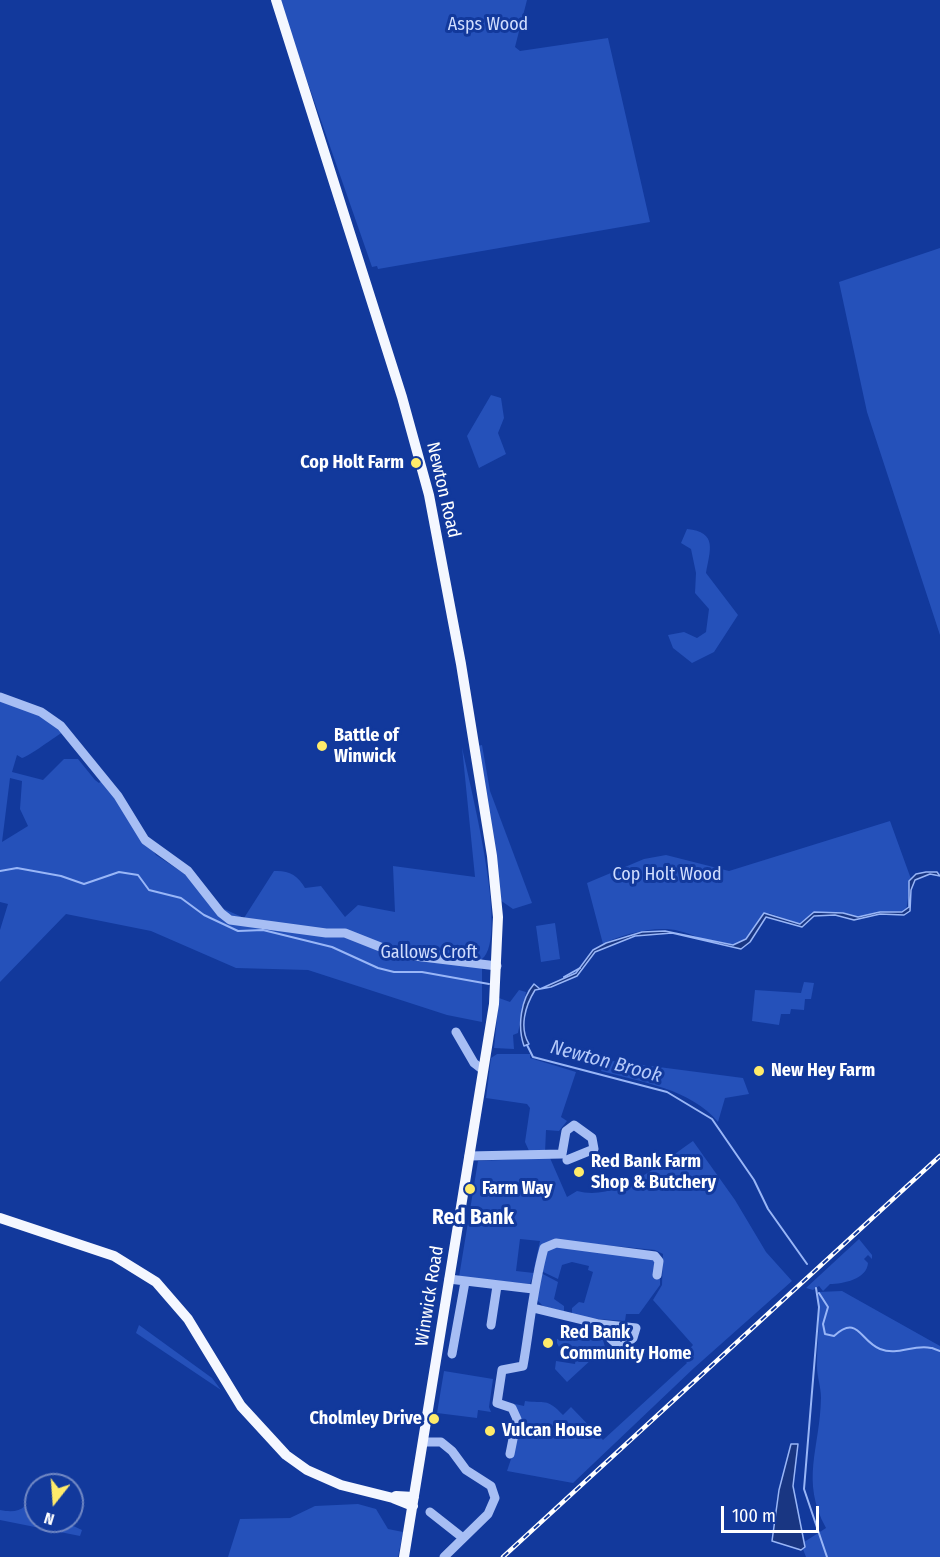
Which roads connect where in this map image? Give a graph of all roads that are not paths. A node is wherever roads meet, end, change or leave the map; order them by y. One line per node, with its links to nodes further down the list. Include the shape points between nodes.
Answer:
1 (276, 0): 3 (main road, Newton Road, via 399,387 429,495 492,856 498,917)
2 (0, 697): 3 (street, via 40,712 61,726 118,796 145,840 188,871 230,920 326,933 339,931 398,954)
3 (497, 966): 4 (main road, Newton Road)
4 (494, 1004): 6 (main road, Winwick Road)
5 (456, 1032): 6 (street, via 474,1063)
6 (483, 1070): 7 (main road, Winwick Road)
7 (469, 1156): 8 (street, via 562,1154 566,1131 574,1125 592,1138 594,1149); 11 (main road, Winwick Road)
8 (567, 1160)
9 (0, 1218): 23 (main road, via 114,1256 156,1282 188,1319 241,1406 286,1455 307,1470 341,1485)
10 (657, 1275): 14 (street, via 659,1261 655,1256 556,1243 544,1248)
11 (449, 1279): 12 (street); 19 (main road, Winwick Road)
12 (465, 1282): 13 (street); 18 (street)
13 (497, 1286): 14 (street); 17 (street)
14 (533, 1289): 15 (street)
15 (533, 1308): 16 (street); 20 (street, via 523,1366 502,1370 497,1403 512,1408 517,1419)
16 (599, 1324)
17 (491, 1325)
18 (452, 1354)
19 (423, 1442): 21 (street, via 441,1442 466,1470 491,1486); 23 (main road, Winwick Road)
20 (510, 1454)
21 (495, 1498): 22 (street); 25 (street, via 488,1514)
22 (507, 1499)
23 (413, 1502): 26 (main road, Winwick Road)
24 (430, 1512): 25 (street)
25 (463, 1538): 27 (street)
26 (404, 1557)
27 (444, 1557)

